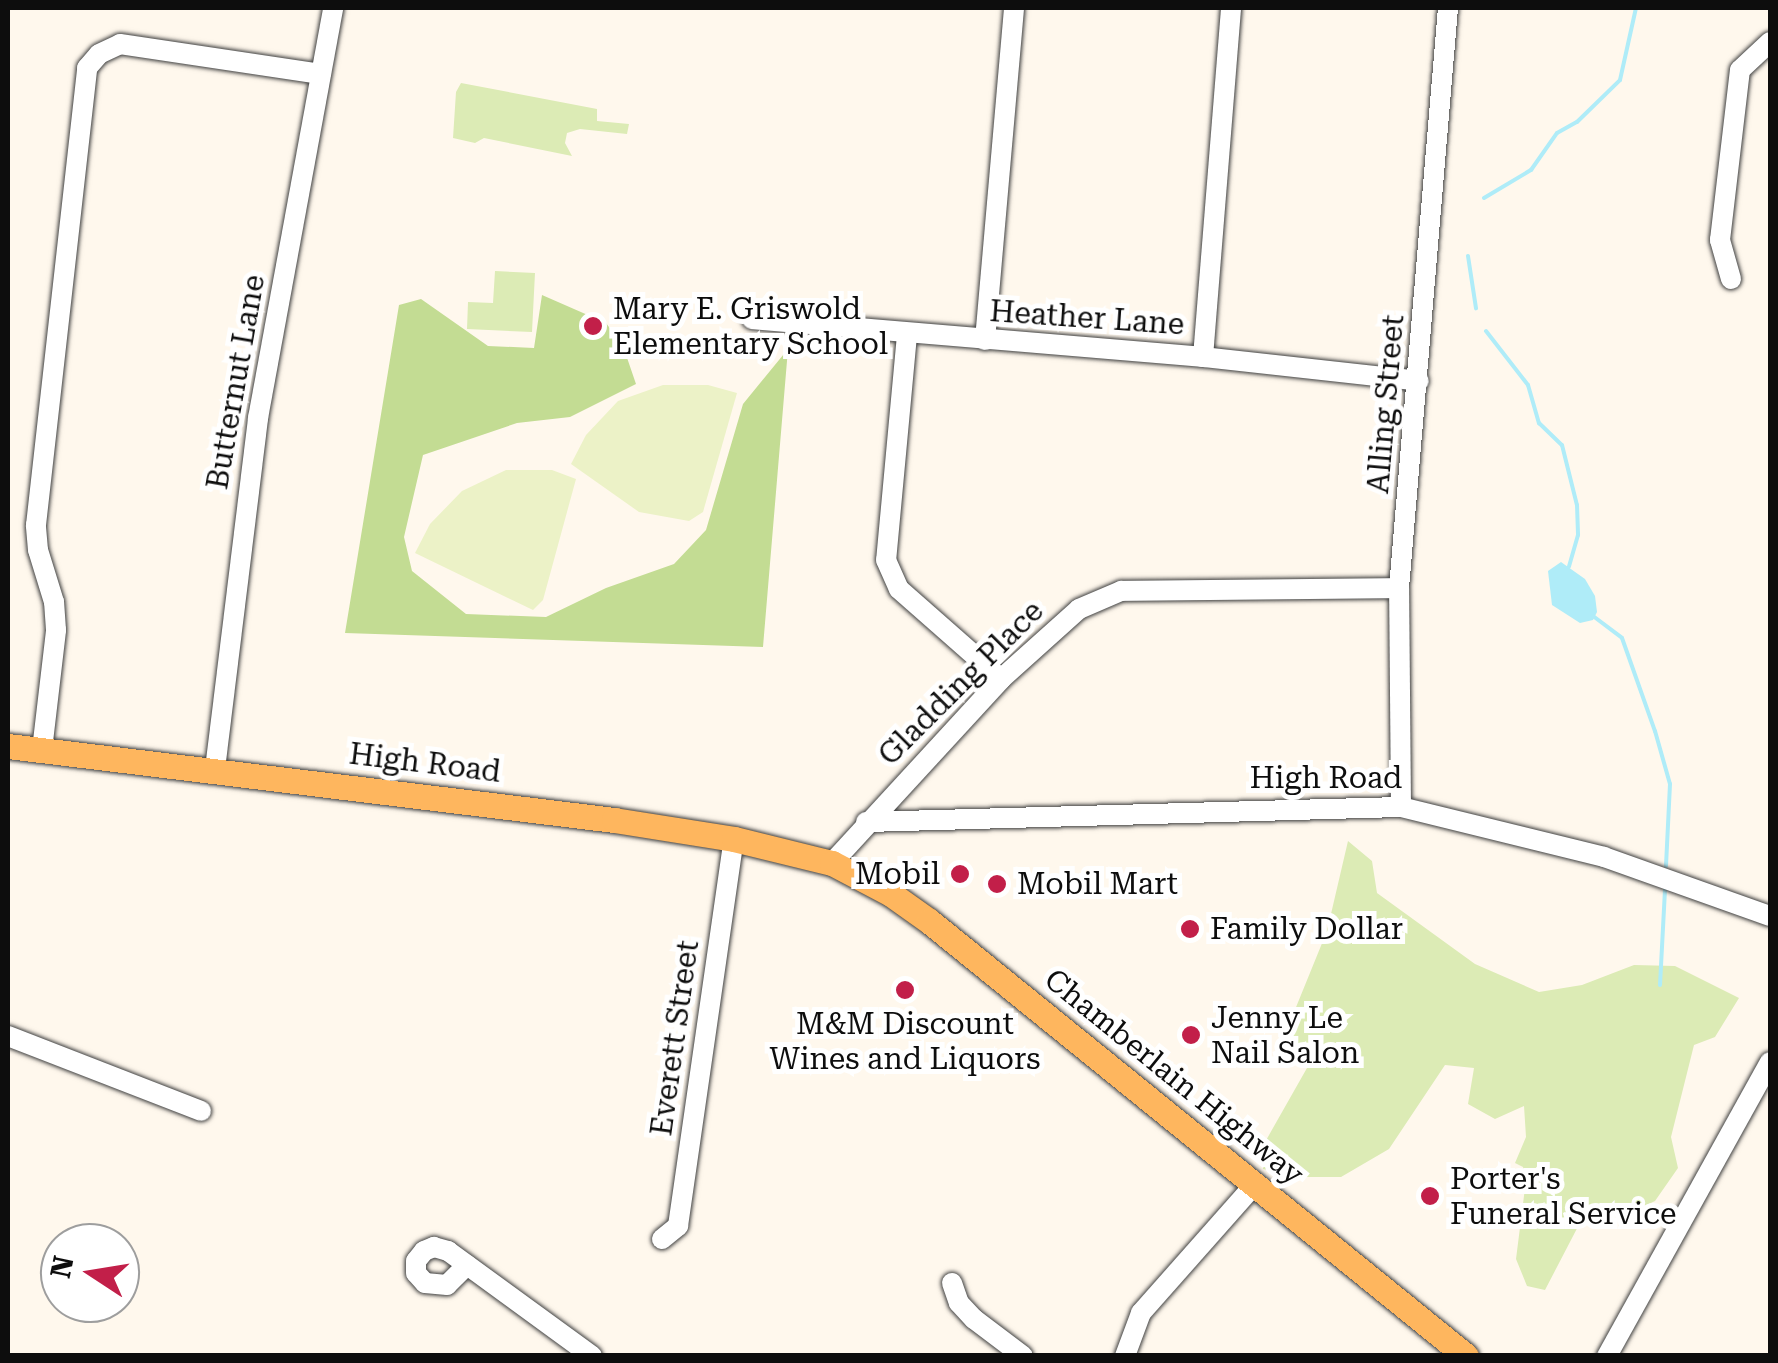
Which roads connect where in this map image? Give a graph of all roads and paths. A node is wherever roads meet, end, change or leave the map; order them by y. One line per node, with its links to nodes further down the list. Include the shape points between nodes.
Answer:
1 (334, 8): 6 (street, Butternut Lane)
2 (1014, 8): 10 (street)
3 (1231, 8): 11 (street)
4 (1448, 8): 12 (street, Alling Street)
5 (1770, 42): 7 (street, via 1740,70 1720,245)
6 (321, 74): 16 (street, via 120,44 87,68 36,525 56,630); 17 (street, Butternut Lane, via 248,488)
7 (1731, 278)
8 (752, 319): 9 (street, Heather Lane)
9 (907, 335): 10 (street, Heather Lane); 14 (street, via 886,560 899,589)
10 (985, 340): 11 (street, Heather Lane)
11 (1203, 356): 12 (street, Heather Lane)
12 (1419, 381): 13 (street, Alling Street)
13 (1399, 588): 14 (street, Gladding Place, via 1121,591 1079,609); 18 (street, Alling Street)
14 (1001, 679): 19 (street, Gladding Place)
15 (8, 746): 16 (main road, High Road)
16 (42, 750): 17 (main road, High Road)
17 (215, 769): 20 (main road, High Road)
18 (1401, 807): 19 (street, High Road); 22 (street, High Road, via 1604,857)
19 (866, 822): 21 (street, Gladding Place)
20 (734, 839): 21 (main road, High Road); 27 (street, Everett Street, via 678,1226)
21 (832, 863): 26 (main road, Chamberlain Highway, via 929,922)
22 (1770, 916)
23 (8, 1036): 25 (street)
24 (1770, 1062): 34 (street)
25 (201, 1111)
26 (1255, 1184): 32 (street, via 1141,1313); 33 (main road, Chamberlain Highway)
27 (662, 1239)
28 (466, 1266): 30 (street)
29 (952, 1284): 31 (street, via 974,1319)
30 (592, 1356)
31 (1023, 1356)
32 (1125, 1356)
33 (1466, 1356)
34 (1608, 1356)

